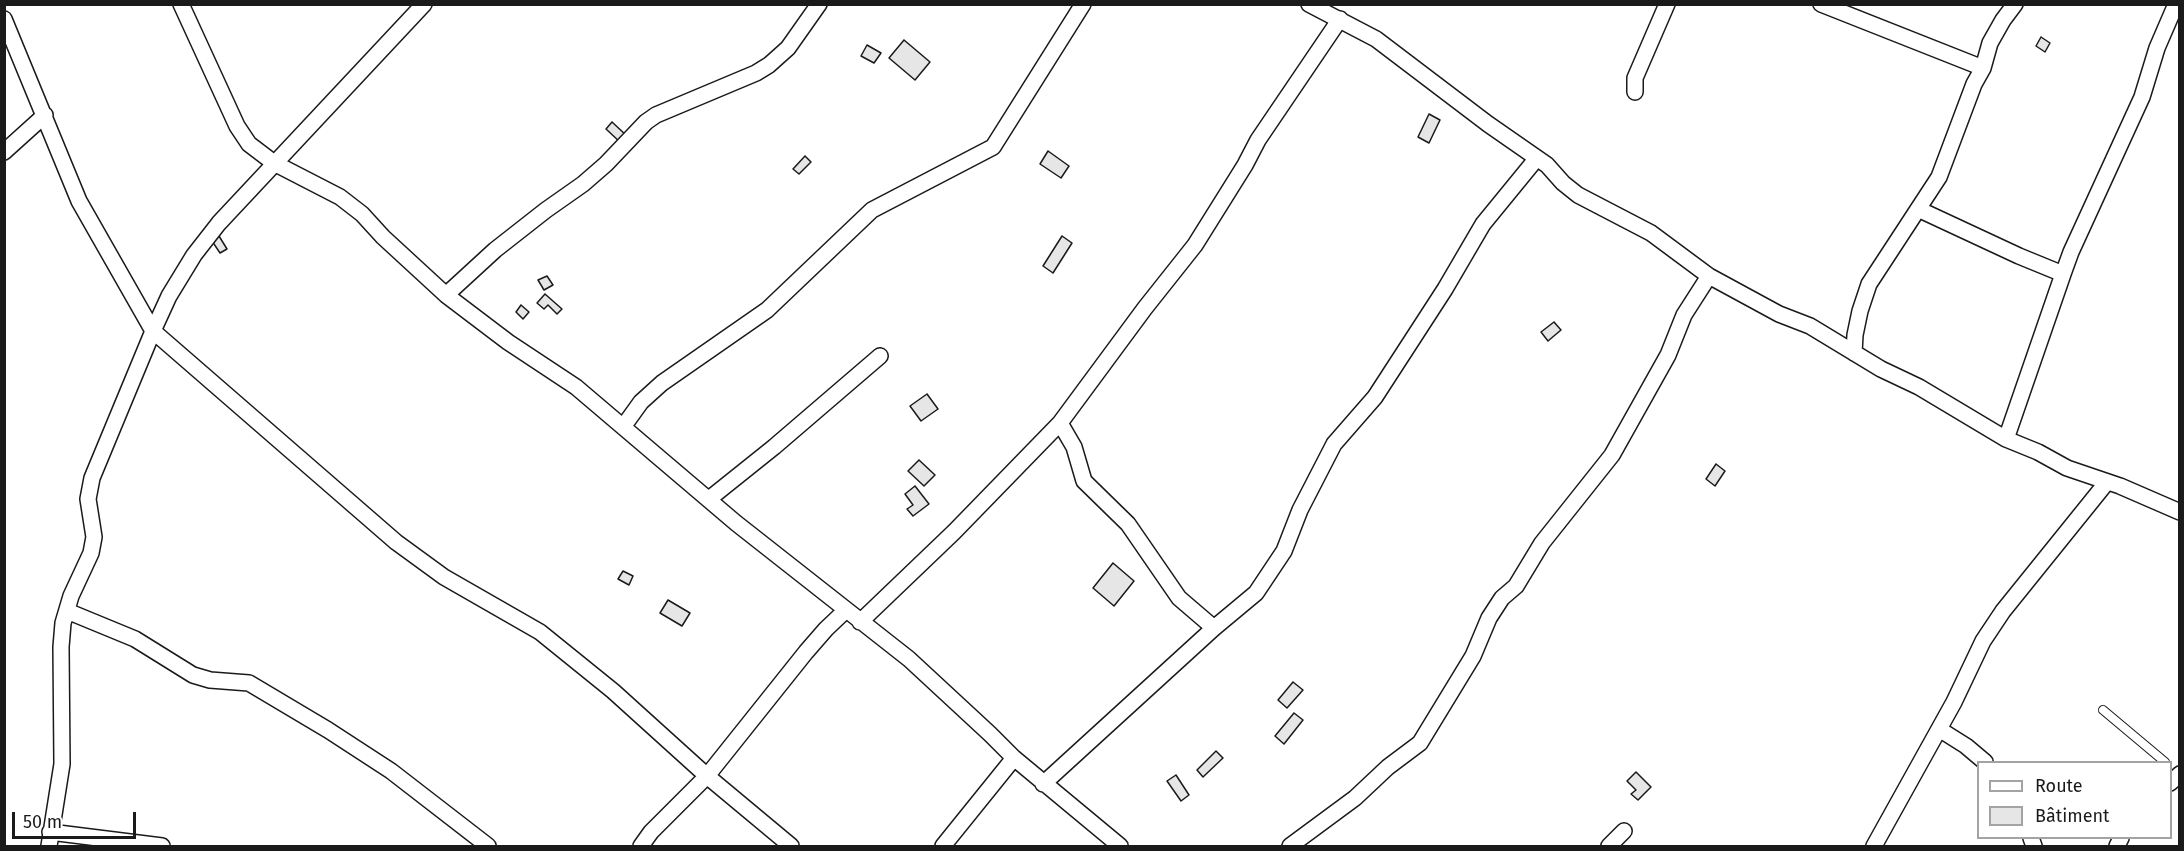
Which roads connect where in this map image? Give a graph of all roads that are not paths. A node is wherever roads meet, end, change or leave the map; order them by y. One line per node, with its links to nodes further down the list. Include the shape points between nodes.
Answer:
1 (181, 4): 17 (street, via 237,126 249,144)
2 (424, 4): 17 (street)
3 (819, 4): 21 (street, via 788,48 769,65 646,122 584,183 495,250)
4 (1083, 4): 26 (street, via 993,147 872,210 767,310 662,383 641,402)
5 (1309, 4): 11 (street)
6 (1667, 4): 13 (street, via 1635,78)
7 (1821, 4): 12 (street)
8 (2015, 4): 12 (street, via 1990,43)
9 (2176, 4): 19 (street, via 2142,97)
10 (4, 19): 14 (street)
11 (1340, 19): 16 (street, via 1376,39); 25 (street, via 1258,140 1195,245)
12 (1983, 68): 18 (street, via 1939,177)
13 (1635, 92)
14 (45, 115): 15 (street); 22 (street, via 79,201)
15 (4, 152)
16 (1537, 158): 20 (street, via 1578,195 1656,236); 34 (street, via 1483,224 1375,397 1334,444 1284,551 1256,593)
17 (274, 163): 21 (street, via 340,197); 22 (street, via 194,255)
18 (1918, 208): 19 (street); 23 (street, via 1869,284 1860,311)
19 (2063, 274): 27 (street)
20 (1709, 276): 23 (street, via 1810,326); 50 (street, via 1684,315 1668,355 1612,455 1542,543 1516,586 1502,598 1473,656 1420,743)
21 (446, 295): 26 (street, via 576,387)
22 (153, 331): 31 (street, via 92,478 88,499 94,537 91,553); 40 (street, via 396,542 444,577 540,632)
23 (1854, 353): 27 (street)
24 (880, 356): 29 (street)
25 (1060, 423): 33 (street); 34 (street, via 1074,447 1084,481 1128,524 1179,598)
26 (623, 427): 29 (street)
27 (2006, 439): 28 (street, via 2067,468)
28 (2108, 482): 30 (street); 36 (street, via 2003,611 1983,641)
29 (709, 499): 32 (street)
30 (2180, 512)
31 (67, 611): 43 (street, via 61,647 62,764); 45 (street, via 135,639 193,675 249,683 391,771)
32 (845, 611): 33 (street); 40 (street, via 806,652)
33 (860, 622): 37 (street, via 944,690)
34 (1214, 628): 41 (street)
35 (2103, 710): 39 (lane)
36 (1939, 729): 38 (street); 52 (street)
37 (1014, 758): 41 (street); 48 (street)
38 (1984, 761)
39 (2164, 761)
40 (707, 776): 46 (street); 47 (street)
41 (1043, 784): 49 (street)
42 (1624, 831): 51 (street)
43 (50, 839): 44 (street)
44 (162, 846)
45 (488, 846)
46 (640, 846)
47 (791, 846)
48 (943, 846)
49 (1119, 846)
50 (1290, 846)
51 (1609, 846)
52 (1874, 846)

